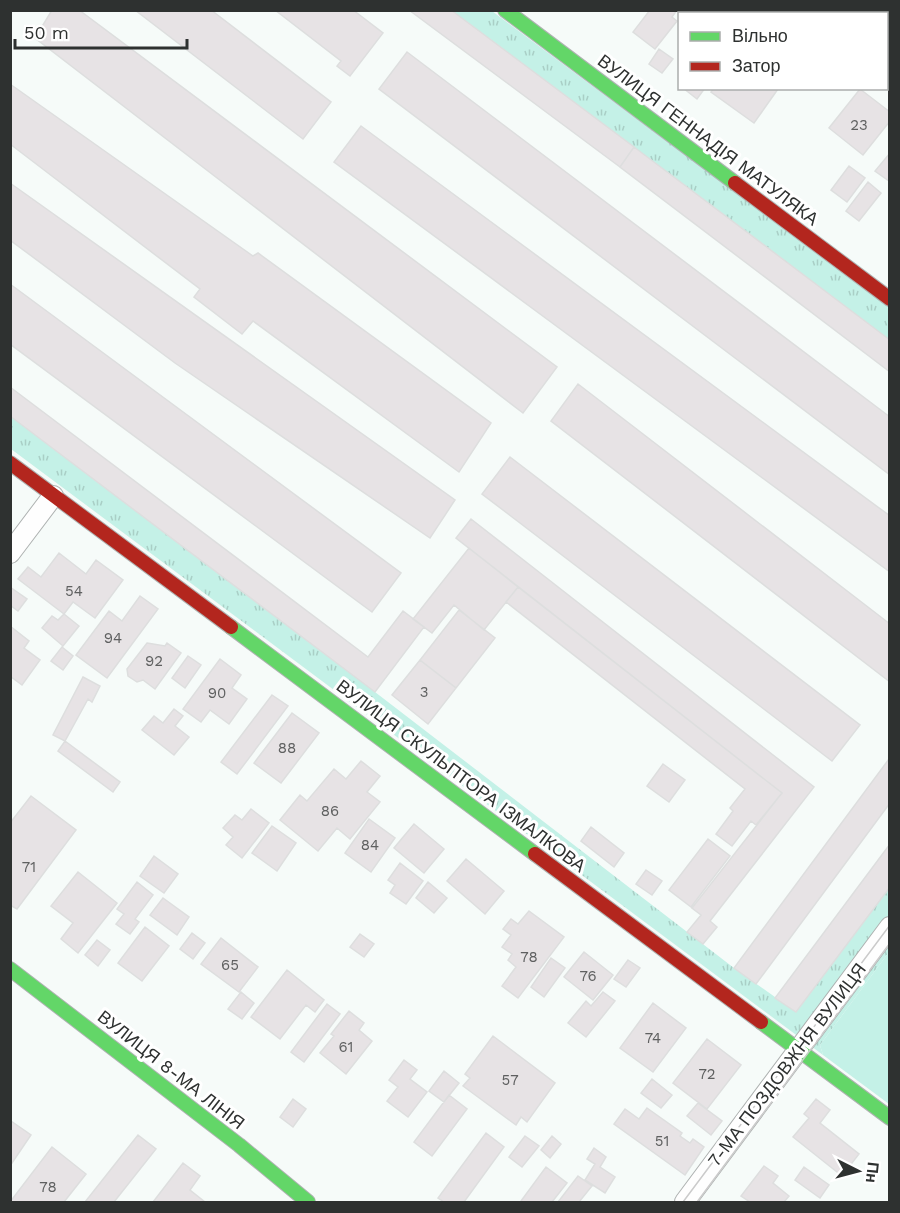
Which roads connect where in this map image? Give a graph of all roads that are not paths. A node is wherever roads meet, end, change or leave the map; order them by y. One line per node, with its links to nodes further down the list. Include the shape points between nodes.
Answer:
1 (505, 10): 2 (street, ВУЛИЦЯ ГЕННАДІЯ МАТУЛЯКА)
2 (890, 298)
3 (10, 463): 4 (street, ВУЛИЦЯ СКУЛЬПТОРА ІЗМАЛКОВА)
4 (53, 496): 5 (street); 8 (street, ВУЛИЦЯ СКУЛЬПТОРА ІЗМАЛКОВА)
5 (10, 553)
6 (890, 927): 8 (street, 7-МА ПОЗДОВЖНЯ ВУЛИЦЯ)
7 (10, 969): 10 (street, ВУЛИЦЯ 8-МА ЛІНІЯ, via 239,1145)
8 (797, 1049): 9 (street, ВУЛИЦЯ СКУЛЬПТОРА ІЗМАЛКОВА); 11 (street, 7-МА ПОЗДОВЖНЯ ВУЛИЦЯ)
9 (890, 1118)
10 (308, 1203)
11 (685, 1203)

